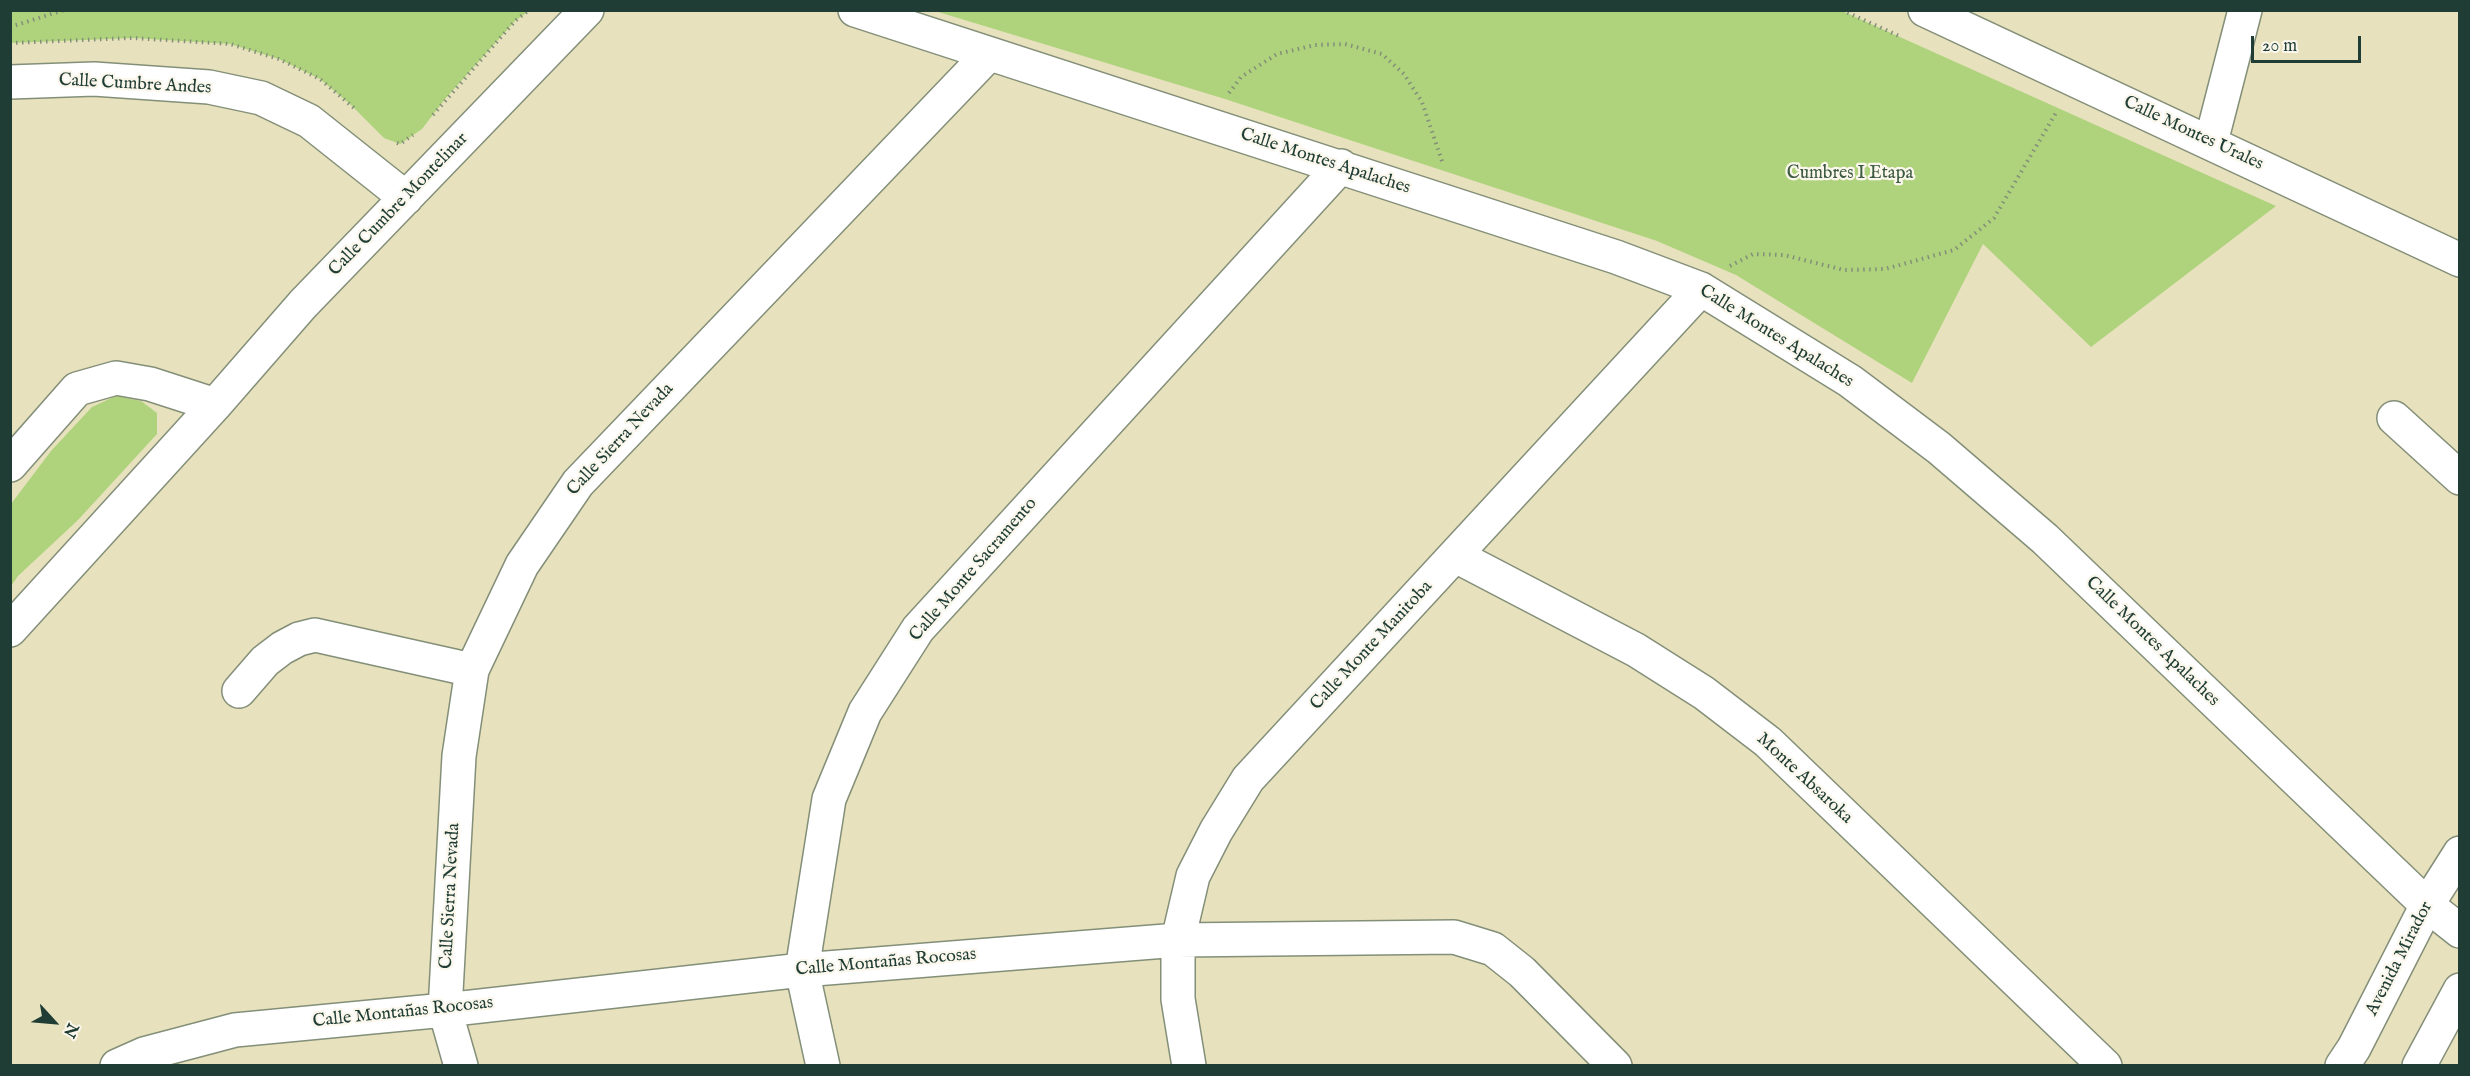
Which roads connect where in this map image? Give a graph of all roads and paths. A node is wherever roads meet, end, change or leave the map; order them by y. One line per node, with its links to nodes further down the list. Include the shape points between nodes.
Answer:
1 (64, 10): 7 (path)
2 (529, 10): 14 (path)
3 (587, 10): 20 (street, Calle Cumbre Montelinar)
4 (855, 10): 9 (street, Calle Montes Apalaches)
5 (1925, 10): 17 (street, Calle Montes Urales)
6 (2245, 10): 17 (street)
7 (10, 27)
8 (10, 43): 13 (path, via 133,38 230,44 279,58 320,79)
9 (988, 55): 18 (street, Calle Montes Apalaches); 30 (street, Calle Sierra Nevada, via 578,483 522,566)
10 (10, 82): 20 (street, Calle Cumbre Andes, via 94,79 209,87 261,98 309,122)
11 (1225, 99): 19 (path, via 1241,76 1277,54 1315,45 1345,44 1382,54 1404,74 1422,102)
12 (2058, 109): 22 (path, via 1994,218 1954,250 1885,269 1844,270 1784,255 1753,254 1724,270)
13 (359, 113)
14 (427, 122)
15 (422, 129): 16 (path, via 400,144)
16 (392, 141)
17 (2211, 142): 21 (street, Calle Montes Urales)
18 (1341, 166): 23 (street, Calle Montes Apalaches, via 1616,256); 36 (street, Calle Monte Sacramento, via 918,629 865,712 829,799)
19 (1446, 172)
20 (406, 198): 24 (street, Calle Cumbre Montelinar, via 303,304)
21 (2460, 260)
22 (1730, 272)
23 (1701, 289): 28 (street, Calle Monte Manitoba); 33 (street, Calle Montes Apalaches, via 1850,381 1939,448 2045,539)
24 (215, 405): 26 (street, via 150,384 116,378 77,389); 29 (street, Calle Cumbre Montelinar)
25 (2394, 418): 27 (street)
26 (10, 465)
27 (2460, 478)
28 (1456, 556): 35 (street, Calle Monte Manitoba, via 1248,779 1193,876); 44 (street, Monte Absaroka, via 1636,650 1704,693 1768,742)
29 (10, 630)
30 (472, 670): 31 (street, via 315,635 282,648 265,661); 38 (street, Calle Sierra Nevada, via 459,756)
31 (239, 692)
32 (2460, 853): 33 (street, Avenida Mirador)
33 (2427, 905): 34 (street, Calle Montes Apalaches); 45 (street, Avenida Mirador)
34 (2460, 931)
35 (1178, 940): 36 (street, Calle Montañas Rocosas); 42 (street, Calle Monte Manitoba, via 1178,999); 43 (street, Calle Montañas Rocosas, via 1454,937 1492,949 1522,972)
36 (801, 970): 38 (street, Calle Montañas Rocosas); 41 (street, Calle Monte Sacramento)
37 (2460, 990): 46 (street)
38 (445, 1010): 39 (street, Calle Montañas Rocosas, via 234,1030); 40 (street, Calle Sierra Nevada)
39 (117, 1065)
40 (461, 1065)
41 (823, 1065)
42 (1189, 1065)
43 (1615, 1065)
44 (2105, 1065)
45 (2342, 1065)
46 (2419, 1065)

